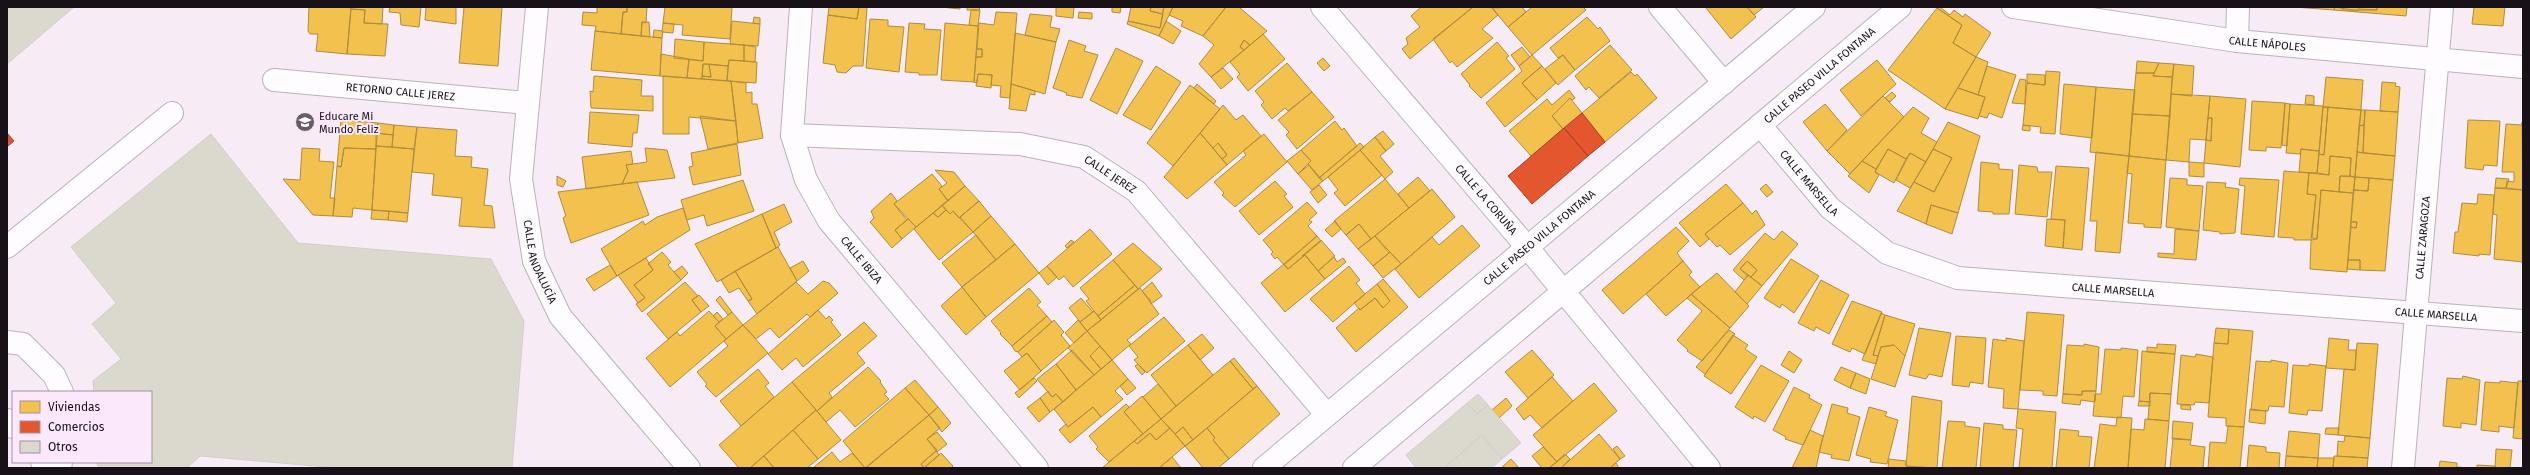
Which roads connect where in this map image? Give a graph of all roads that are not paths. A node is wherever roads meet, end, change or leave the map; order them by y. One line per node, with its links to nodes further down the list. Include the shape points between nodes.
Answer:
1 (537, 7): 15 (street, CALLE ANDALUCÍA)
2 (801, 7): 18 (street, CALLE IBIZA)
3 (1322, 7): 19 (street, CALLE LA CORUÑA)
4 (1660, 7): 14 (street)
5 (1814, 7): 14 (street, CALLE PASEO VILLA FONTANA)
6 (1900, 7): 17 (street, CALLE PASEO VILLA FONTANA)
7 (2013, 7): 10 (street, CALLE NÁPOLES)
8 (2238, 7): 10 (street)
9 (2442, 7): 11 (street, CALLE ZARAGOZA)
10 (2237, 41): 11 (street, CALLE NÁPOLES)
11 (2437, 60): 12 (street, CALLE NÁPOLES); 22 (street, CALLE ZARAGOZA)
12 (2523, 67)
13 (274, 80): 15 (street, RETORNO CALLE JEREZ)
14 (1724, 83): 19 (street, CALLE PASEO VILLA FONTANA)
15 (527, 103): 28 (street, CALLE ANDALUCÍA, via 521,179 534,261 560,316)
16 (172, 113): 20 (street)
17 (1760, 125): 21 (street, CALLE PASEO VILLA FONTANA); 22 (street, CALLE MARSELLA, via 1830,208 1888,253 1958,278)
18 (792, 135): 26 (street, CALLE JEREZ, via 1020,144 1084,157 1136,191); 29 (street, CALLE IBIZA, via 806,180 829,220)
19 (1527, 247): 21 (street, CALLE LA CORUÑA); 26 (street, CALLE PASEO VILLA FONTANA)
20 (7, 248)
21 (1563, 291): 27 (street, CALLE PASEO VILLA FONTANA); 31 (street, CALLE LA CORUÑA)
22 (2417, 313): 23 (street, CALLE MARSELLA); 32 (street, CALLE ZARAGOZA)
23 (2523, 321)
24 (7, 342): 25 (street, via 23,344 54,375)
25 (62, 391)
26 (1327, 415): 30 (street, CALLE PASEO VILLA FONTANA)
27 (1364, 465)
28 (689, 468)
29 (1037, 468)
30 (1264, 468)
31 (1709, 468)
32 (2402, 468)

